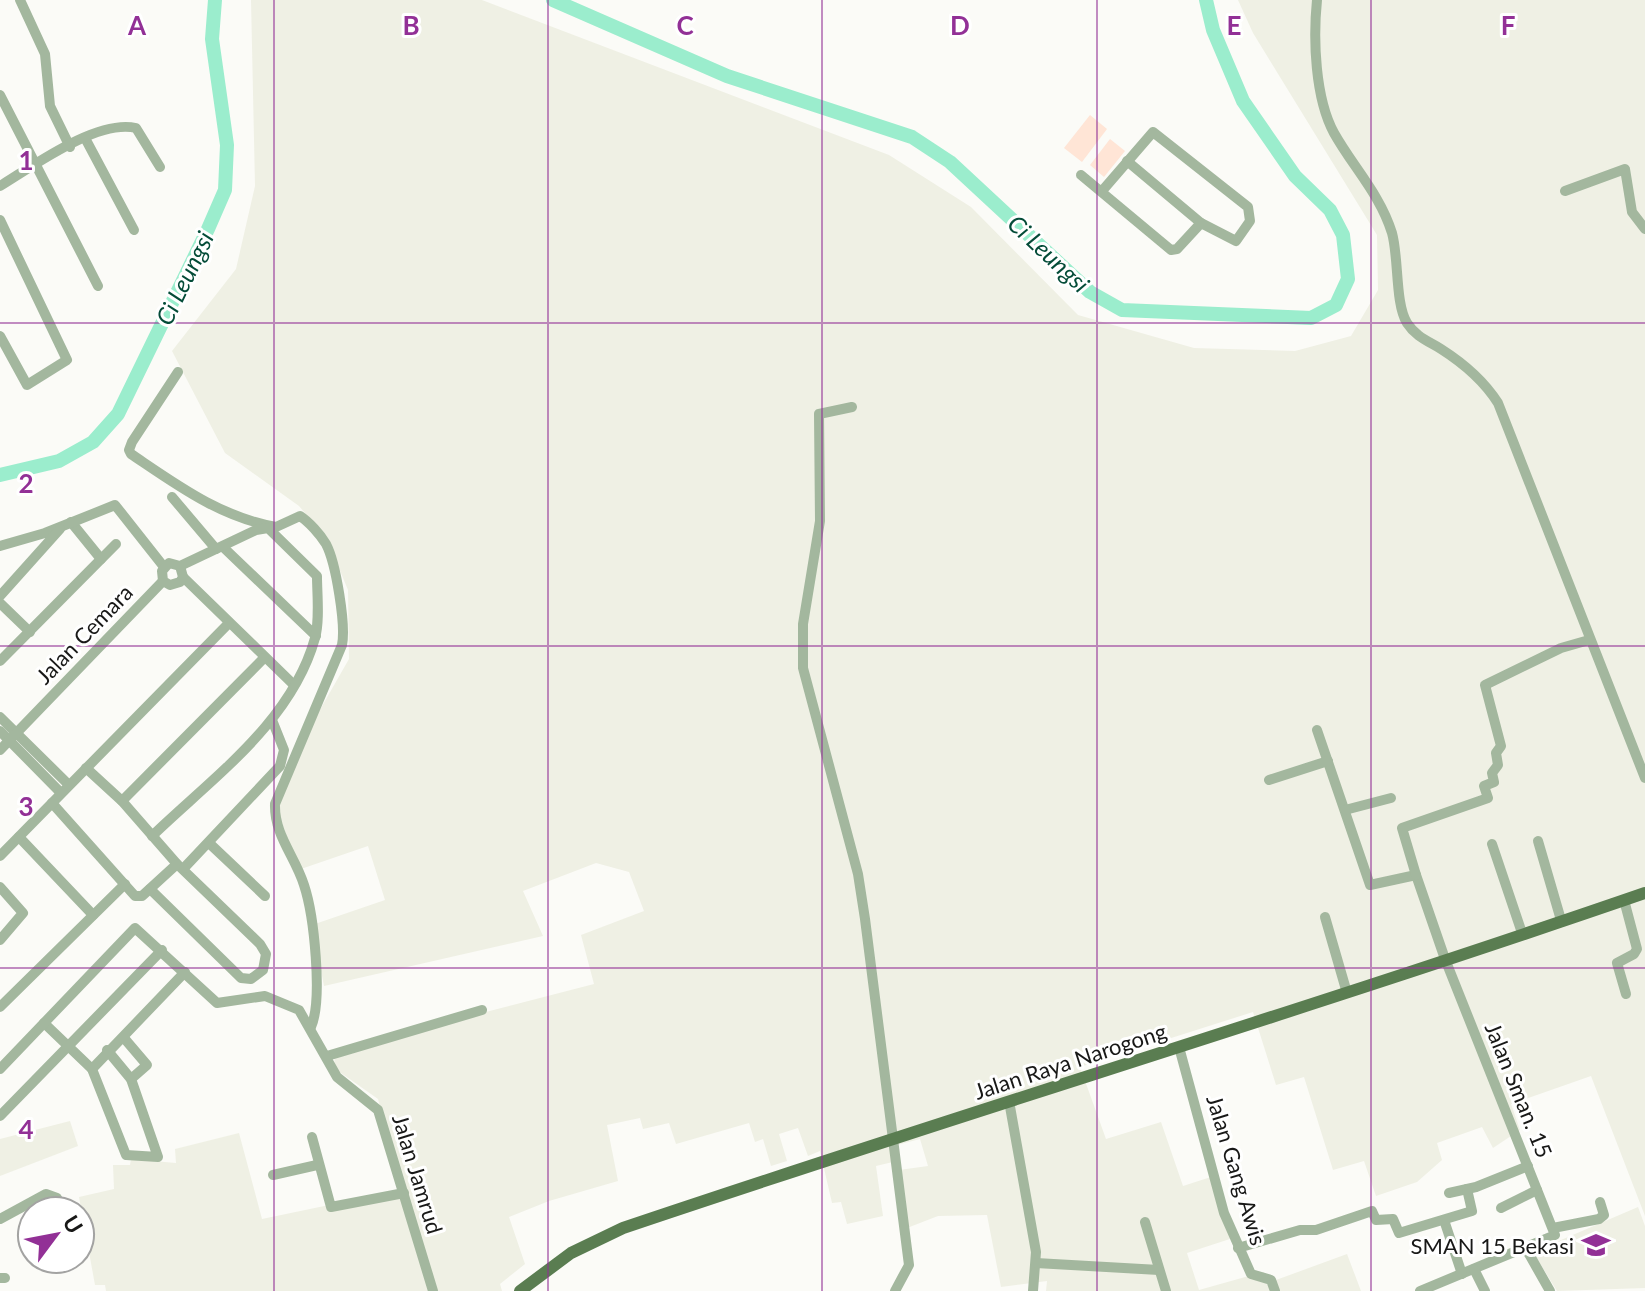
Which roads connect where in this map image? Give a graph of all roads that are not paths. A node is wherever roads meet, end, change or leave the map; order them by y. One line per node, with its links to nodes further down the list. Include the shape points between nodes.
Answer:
1 (20, 0): 5 (street, via 45,54 50,106)
2 (1317, 0): 35 (street, via 1327,116 1391,230 1404,319 1419,337 1483,383 1498,403)
3 (0, 95): 7 (street)
4 (85, 138): 5 (street); 8 (street, via 113,127 136,128); 16 (street)
5 (70, 147): 7 (street)
6 (1127, 161): 11 (street); 14 (street); 14 (street, via 1155,132 1248,207 1251,215 1236,241)
7 (35, 165): 10 (street); 17 (street)
8 (160, 167)
9 (1081, 175): 11 (street)
10 (0, 186)
11 (1102, 191): 14 (street, via 1171,250)
12 (1565, 191): 15 (street, via 1625,169 1632,212)
13 (0, 220): 18 (street, via 67,360 27,385)
14 (1201, 223)
15 (1645, 229)
16 (134, 230)
17 (98, 286)
18 (0, 336)
19 (178, 372): 81 (street, via 129,452 177,488 233,514 276,527 300,516 329,552 342,645 275,804 277,826 306,892 319,1005)
20 (852, 407): 93 (street, via 819,414 820,521 803,624 803,662 858,874)
21 (172, 497): 25 (street)
22 (67, 524): 24 (street); 26 (street); 27 (street, via 118,506); 30 (street)
23 (116, 544): 26 (street)
24 (0, 546)
25 (220, 548): 28 (street); 34 (street); 34 (street, via 261,527 272,530 317,576)
26 (101, 559): 33 (street)
27 (164, 567): 28 (street, via 169,563); 29 (street)
28 (182, 572): 29 (street, via 175,585); 32 (street)
29 (163, 581): 43 (street, Jalan Cemara)
30 (0, 596)
31 (0, 603): 33 (street)
32 (229, 623): 36 (street); 46 (street)
33 (30, 632): 37 (street)
34 (316, 636): 38 (street)
35 (1589, 640): 47 (street); 61 (street, Jalan Sman. 15, via 1485,685 1501,746 1494,782 1484,786 1488,798 1402,828)
36 (264, 658): 38 (street); 51 (street)
37 (0, 661)
38 (294, 685): 40 (street)
39 (0, 717): 43 (street)
40 (272, 720): 54 (street); 57 (street, via 284,750 280,766)
41 (1317, 730): 45 (street)
42 (0, 731): 43 (street)
43 (13, 736): 44 (street, Jalan Cemara); 49 (street)
44 (0, 750)
45 (1328, 761): 48 (street); 53 (street)
46 (86, 768): 49 (street); 51 (street)
47 (1645, 778)
48 (1269, 780)
49 (65, 789): 52 (street)
50 (1391, 798): 53 (street)
51 (122, 801): 54 (street)
52 (52, 803): 55 (street); 62 (street)
53 (1345, 810): 61 (street, via 1370,885)
54 (152, 836): 60 (street)
55 (19, 837): 59 (street); 68 (street)
56 (1538, 841): 70 (street)
57 (209, 843): 60 (street); 66 (street)
58 (1492, 844): 71 (street)
59 (0, 856)
60 (181, 866): 64 (street); 64 (street, via 260,944 266,954 263,970 251,979 241,978)
61 (1416, 875): 74 (street, Jalan Sman. 15)
62 (125, 884): 64 (street, via 138,897); 68 (street)
63 (0, 887): 72 (street, via 23,913)
64 (150, 889)
65 (1645, 893): 67 (main road, Jalan Raya Narogong)
66 (265, 896)
67 (1624, 900): 70 (main road, Jalan Raya Narogong); 77 (street, via 1637,949 1616,966)
68 (93, 915): 78 (street)
69 (1325, 917): 76 (street)
70 (1561, 920): 71 (main road, Jalan Raya Narogong)
71 (1522, 933): 74 (main road, Jalan Raya Narogong)
72 (0, 940)
73 (162, 950): 75 (street, Jalan Jamrud); 80 (street, Jalan Jamrud, via 135,928); 83 (street)
74 (1445, 959): 76 (main road, Jalan Raya Narogong); 95 (street, Jalan Sman. 15)
75 (185, 972): 81 (street, Jalan Jamrud, via 217,1003 274,998 302,1012); 85 (street)
76 (1347, 993): 84 (main road, Jalan Raya Narogong)
77 (1626, 994)
78 (0, 1007)
79 (482, 1010): 86 (street)
80 (44, 1023): 83 (street); 87 (street, Jalan Jamrud)
81 (311, 1027): 86 (street, Jalan Jamrud)
82 (124, 1038): 89 (street, via 147,1065)
83 (69, 1047): 88 (street); 91 (street)
84 (1179, 1047): 90 (main road, Jalan Raya Narogong); 107 (street, Jalan Gang Awis, via 1196,1123)
85 (107, 1050): 88 (street); 89 (street)
86 (327, 1056): 99 (street, Jalan Jamrud, via 337,1077 378,1110)
87 (0, 1069)
88 (92, 1069): 89 (street, via 126,1155 158,1157)
89 (131, 1079)
90 (1009, 1101): 93 (main road, Jalan Raya Narogong); 108 (street)
91 (0, 1116)
92 (312, 1137): 94 (street)
93 (896, 1139): 113 (main road, Jalan Raya Narogong, via 623,1228 571,1253); 114 (street, via 909,1265)
94 (317, 1165): 96 (street); 99 (street, via 331,1207)
95 (1528, 1166): 97 (street); 98 (street, Jalan Sman. 15)
96 (273, 1175)
97 (1467, 1189): 100 (street); 103 (street, via 1472,1211)
98 (1537, 1190): 102 (street); 105 (street, Jalan Sman. 15)
99 (404, 1193): 112 (street, Jalan Jamrud)
100 (1449, 1193)
101 (1600, 1202): 105 (street, via 1604,1215 1599,1219)
102 (1501, 1208)
103 (1444, 1220): 107 (street, via 1399,1233 1393,1219 1376,1220 1372,1211); 111 (street)
104 (1145, 1222): 110 (street)
105 (1554, 1232): 106 (street)
106 (1525, 1247): 109 (street); 120 (street)
107 (1238, 1248): 117 (street, Jalan Gang Awis, via 1251,1274 1271,1280)
108 (1036, 1263): 110 (street); 115 (street)
109 (1474, 1269): 111 (street); 119 (street)
110 (1159, 1270): 116 (street)
111 (1462, 1274): 118 (street)
112 (433, 1291)
113 (520, 1291)
114 (895, 1291)
115 (1033, 1291)
116 (1166, 1291)
117 (1275, 1291)
118 (1420, 1291)
119 (1485, 1291)
120 (1550, 1291)

